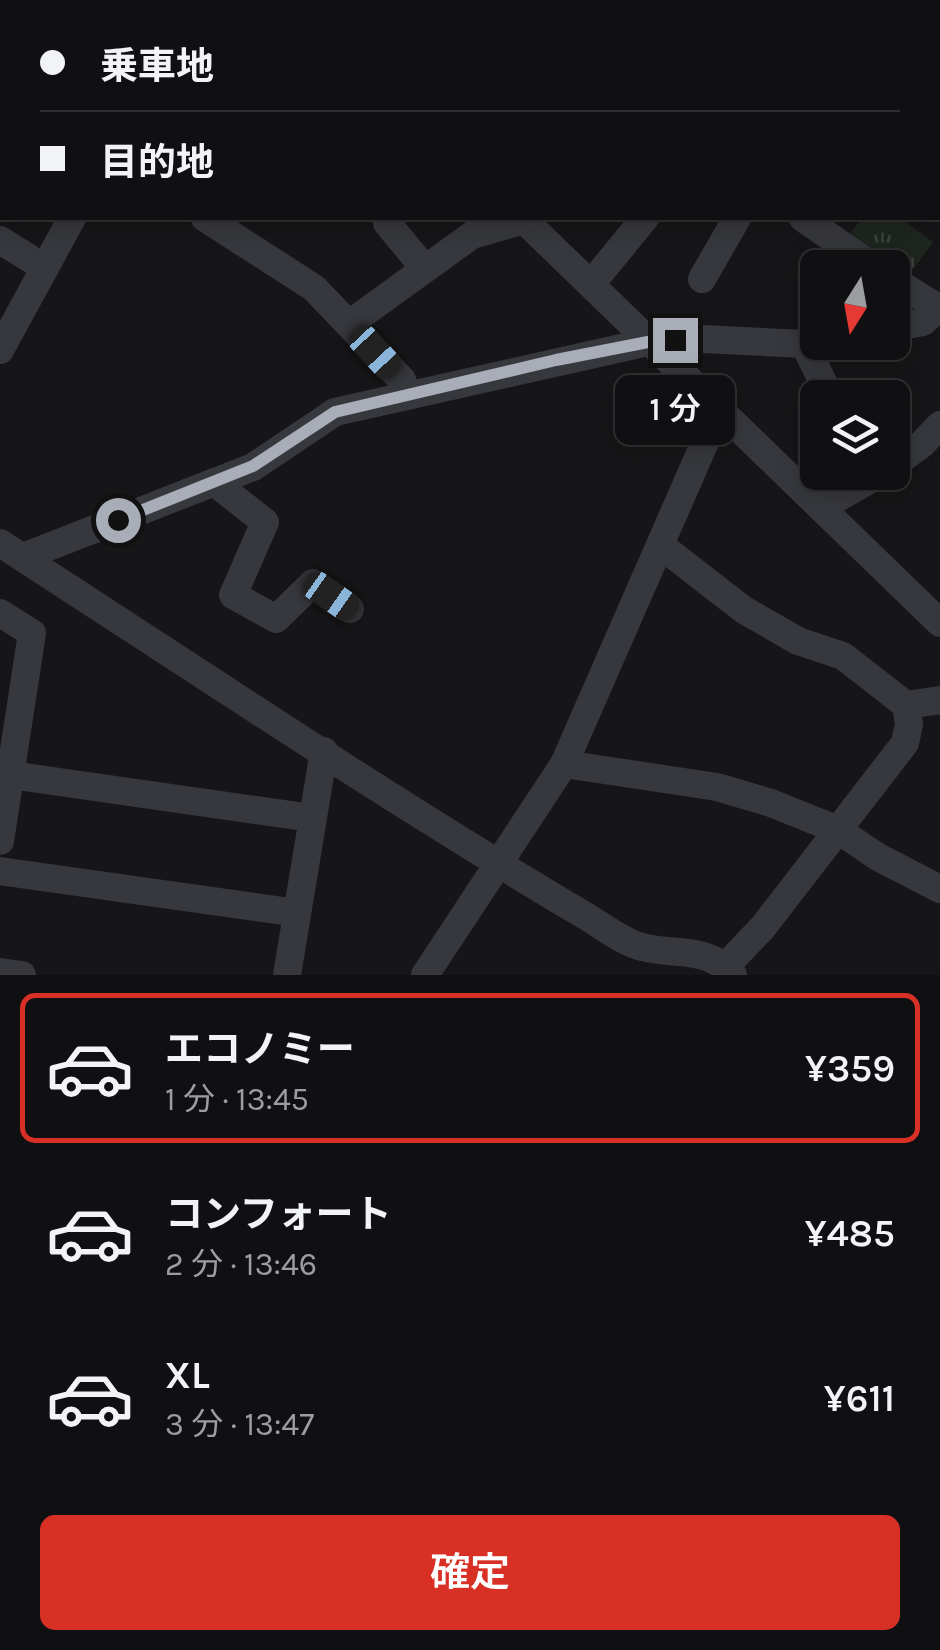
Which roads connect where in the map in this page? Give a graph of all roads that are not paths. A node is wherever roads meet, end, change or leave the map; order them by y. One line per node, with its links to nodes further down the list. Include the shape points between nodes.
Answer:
1 (71, 220): 11 (street)
2 (212, 220): 17 (street, via 314,288)
3 (520, 220): 12 (street, via 472,235)
4 (524, 220): 14 (street)
5 (643, 220): 14 (street)
6 (736, 220): 13 (street)
7 (806, 220): 10 (street)
8 (387, 224): 12 (street)
9 (0, 240): 11 (street)
10 (849, 250)
11 (45, 268): 21 (street)
12 (426, 269): 17 (street)
13 (702, 279)
14 (591, 284): 19 (street)
15 (910, 290): 16 (street)
16 (939, 309): 18 (street)
17 (349, 324): 22 (street, via 402,380)
18 (910, 325)
19 (648, 342): 20 (street); 22 (street); 23 (street)
20 (800, 343)
21 (0, 350)
22 (408, 396): 26 (street, via 335,412 253,466)
23 (719, 410): 28 (street); 29 (street)
24 (940, 425): 25 (street)
25 (910, 448)
26 (214, 482): 30 (street); 31 (street, via 265,522 233,595 276,619 313,583)
27 (848, 490): 28 (street)
28 (822, 507): 33 (street)
29 (660, 545): 35 (street, via 744,610 798,642 844,656); 37 (street)
30 (11, 550): 36 (street)
31 (350, 610)
32 (0, 614): 38 (street, via 32,634)
33 (940, 622)
34 (940, 700): 35 (street)
35 (906, 705): 40 (street, via 905,743)
36 (324, 751): 39 (street); 42 (street)
37 (564, 764): 40 (street, via 717,788); 42 (street)
38 (10, 775): 39 (street); 41 (street)
39 (312, 818): 45 (street)
40 (838, 830): 44 (street); 46 (street)
41 (0, 841)
42 (499, 865): 46 (street, via 642,947 700,953); 50 (street)
43 (0, 871): 45 (street)
44 (937, 883)
45 (297, 914): 49 (street)
46 (729, 971)
47 (0, 972): 48 (street)
48 (22, 975)
49 (287, 975)
50 (425, 975)

